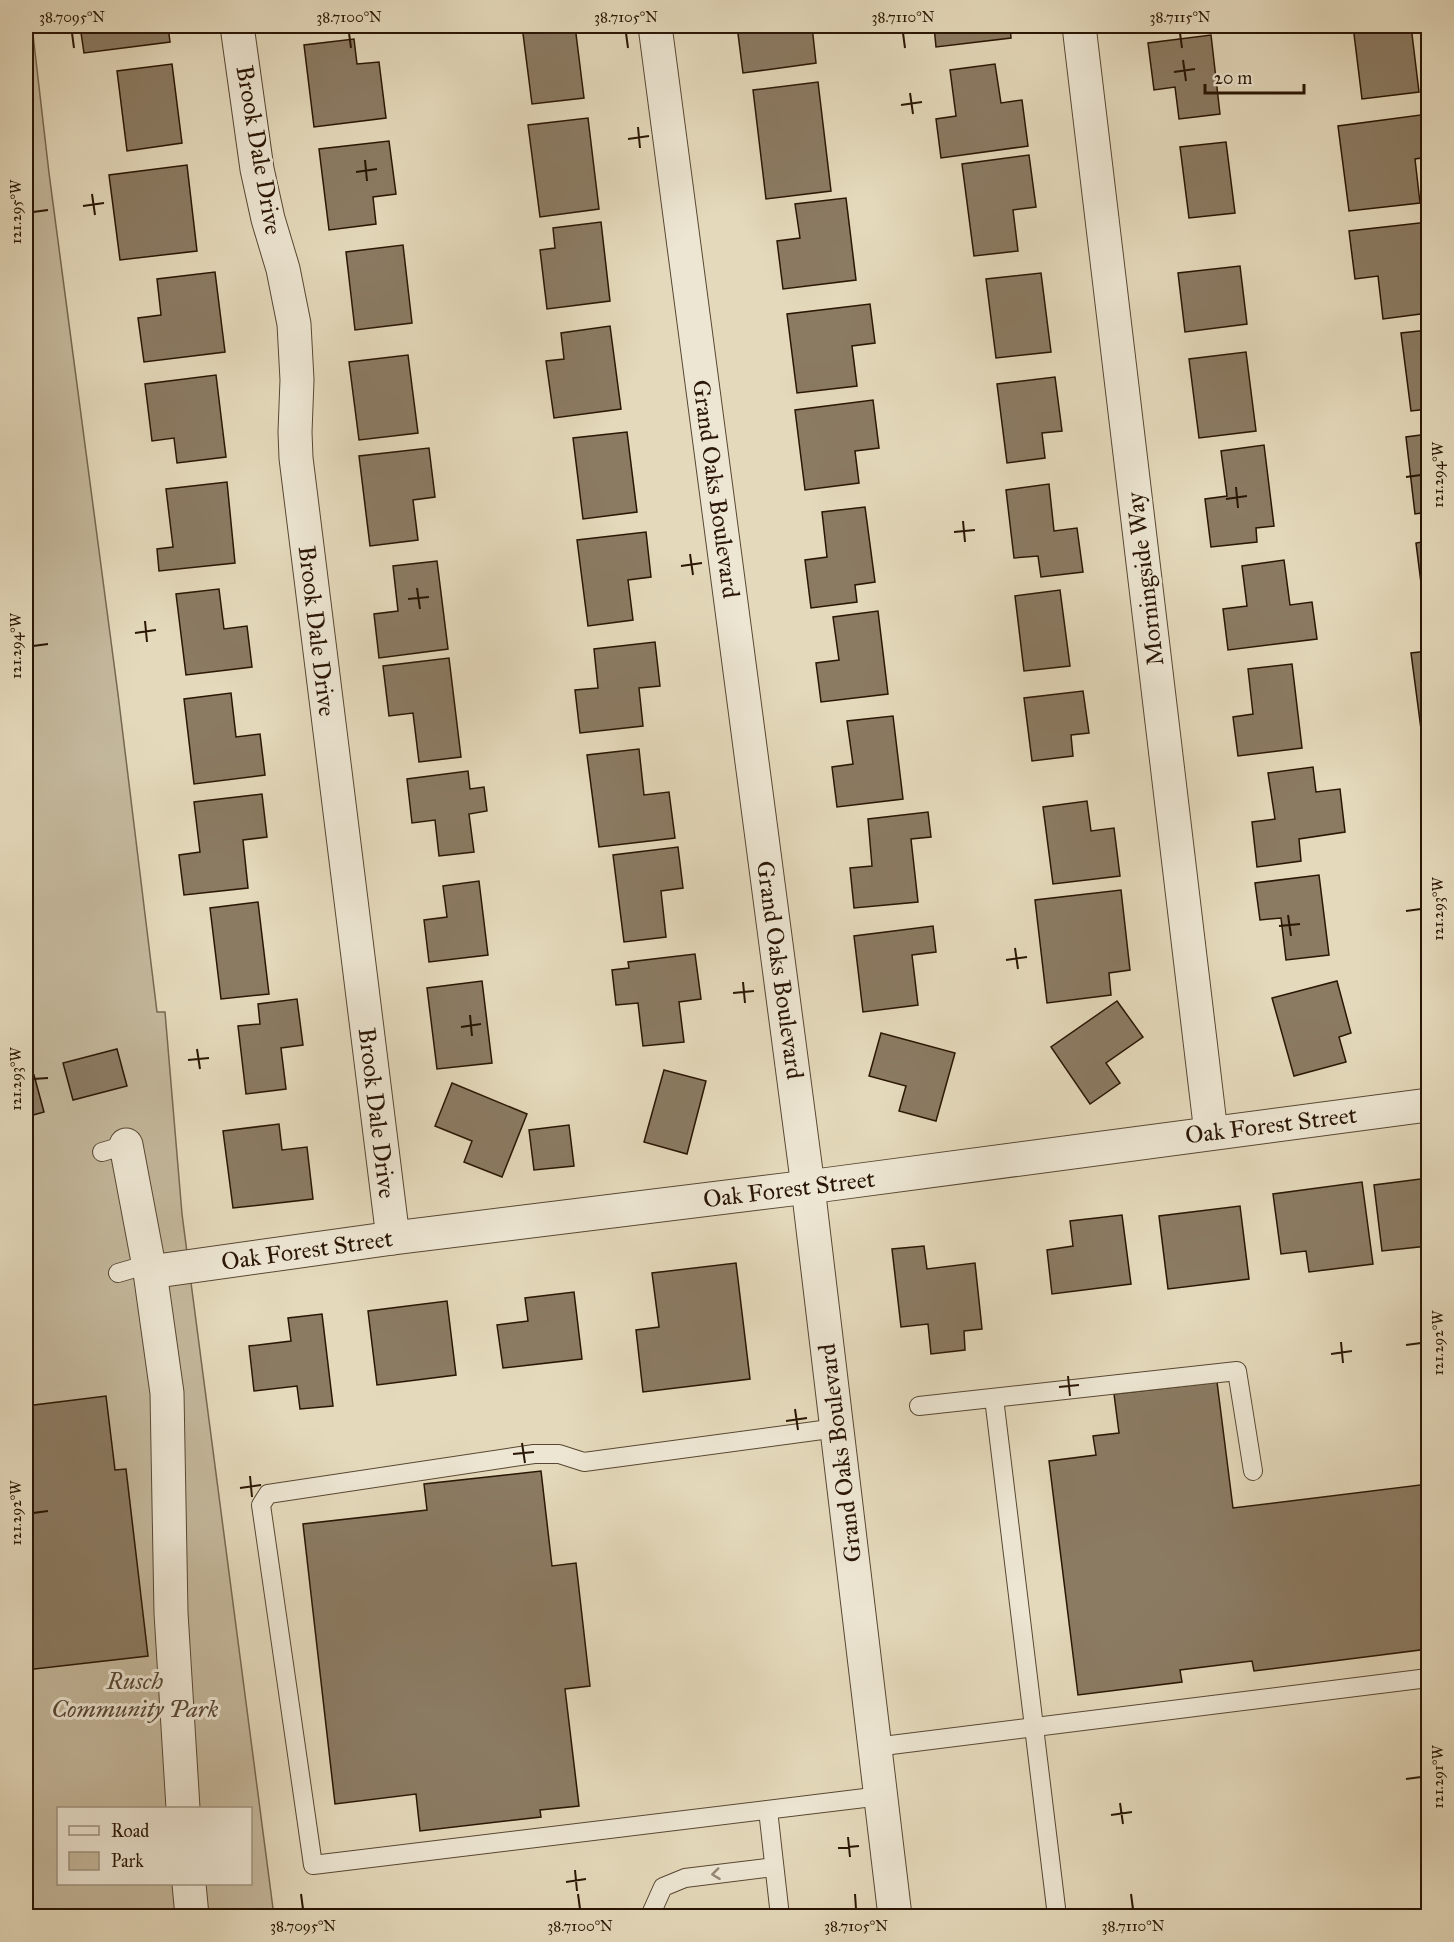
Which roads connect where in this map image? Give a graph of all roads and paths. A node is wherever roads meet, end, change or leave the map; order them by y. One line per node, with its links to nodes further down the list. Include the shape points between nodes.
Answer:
1 (237, 26): 8 (street, Brook Dale Drive, via 257,169 294,324 296,458)
2 (655, 26): 7 (street, Grand Oaks Boulevard)
3 (1079, 26): 5 (street, Morningside Way)
4 (1428, 1105): 5 (street, Oak Forest Street)
5 (1211, 1132): 7 (street, Oak Forest Street)
6 (114, 1148): 9 (street)
7 (808, 1187): 8 (street, Oak Forest Street); 12 (street, Grand Oaks Boulevard)
8 (393, 1238): 9 (street, Oak Forest Street)
9 (139, 1269): 18 (street, via 167,1393 171,1613)
10 (994, 1398): 11 (lane); 13 (lane, via 1237,1371); 15 (lane)
11 (919, 1406)
12 (837, 1428): 16 (street, Grand Oaks Boulevard); 19 (lane, via 584,1462 559,1454 534,1454 268,1494 261,1505 313,1865)
13 (1253, 1472)
14 (1428, 1678): 15 (lane)
15 (1036, 1727): 16 (lane); 26 (lane)
16 (875, 1748): 17 (street, Grand Oaks Boulevard)
17 (881, 1796): 19 (lane); 25 (street, Grand Oaks Boulevard)
18 (183, 1807)
19 (768, 1810): 20 (lane)
20 (774, 1867): 23 (lane, one-way to 23, via 685,1878 663,1887); 24 (lane)
21 (189, 1885): 22 (street)
22 (192, 1917)
23 (650, 1917)
24 (780, 1917)
25 (895, 1917)
26 (1057, 1917)

